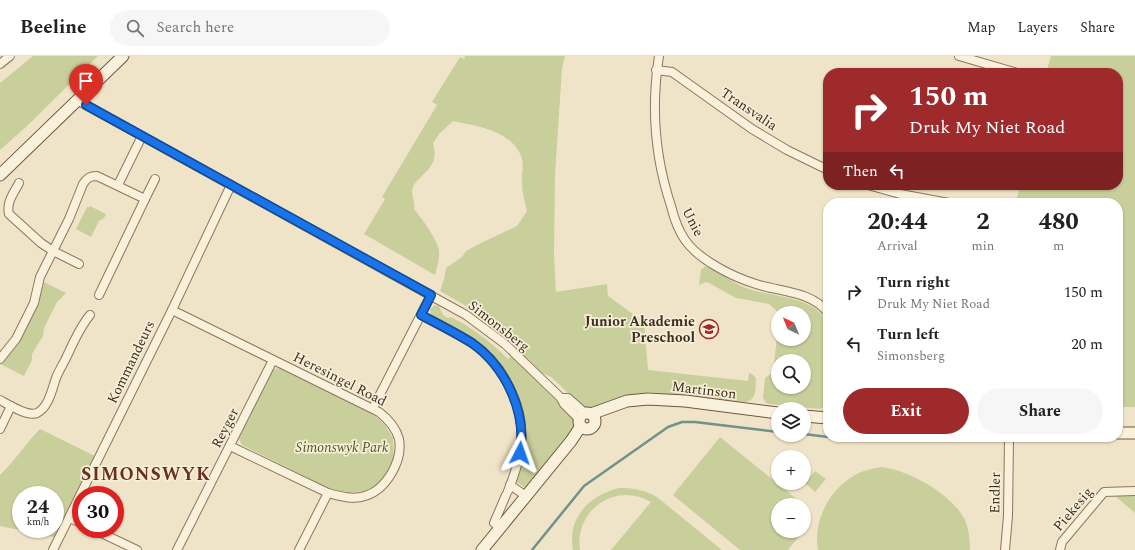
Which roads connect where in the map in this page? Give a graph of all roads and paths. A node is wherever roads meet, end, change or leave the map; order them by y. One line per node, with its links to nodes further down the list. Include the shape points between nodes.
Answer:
1 (10, 56): 5 (street)
2 (123, 56): 8 (street)
3 (658, 56): 7 (street, Unie)
4 (959, 56): 6 (street)
5 (0, 64)
6 (1000, 68)
7 (656, 70): 10 (street, Transvalia, via 672,72 752,129); 23 (street, Unie, via 655,120 661,173 676,221 685,240 702,256 730,274 763,286 810,298)
8 (77, 100): 9 (street, Simonsberg); 11 (street)
9 (142, 136): 14 (street); 15 (street, Simonsberg)
10 (823, 168)
11 (0, 176)
12 (155, 179): 18 (street)
13 (19, 183): 19 (street, via 8,208 9,214)
14 (118, 185): 18 (street); 19 (street, via 97,176 86,179)
15 (231, 185): 21 (street, Simonsberg); 24 (street, Kommandeurs)
16 (886, 190): 17 (street)
17 (922, 198)
18 (145, 199): 22 (street)
19 (53, 251): 20 (street); 27 (street, via 40,276 34,303 16,339)
20 (79, 264)
21 (431, 295): 26 (street); 35 (street, Simonsberg, via 483,326 505,344 561,398 564,404)
22 (99, 296)
23 (823, 308)
24 (172, 310): 28 (street, Heresingel Road); 45 (street, Kommandeurs)
25 (90, 315): 30 (street, via 82,325 43,408 38,413 30,414)
26 (421, 315): 31 (street); 41 (street, via 473,344 490,359 512,392 520,418 521,443 516,470)
27 (0, 359)
28 (273, 360): 31 (street, Heresingel Road); 40 (street, Reyger)
29 (0, 400): 30 (street)
30 (11, 406): 36 (street)
31 (373, 408): 43 (street, Heresingel Road, via 395,429 399,440 395,468 382,486 365,497 344,497)
32 (771, 412): 35 (street, Martinson, via 648,399 627,401)
33 (811, 417): 34 (street)
34 (823, 418)
35 (587, 421): 44 (street, Martinson)
36 (0, 429)
37 (1135, 433): 38 (street)
38 (1123, 434)
39 (1009, 442): 53 (street, Endler)
40 (230, 446): 43 (street, Heresingel Road); 50 (street, Reyger)
41 (508, 490): 44 (street); 46 (street, via 494,523)
42 (1135, 491): 54 (street, Piekesig, via 1104,492 1062,542)
43 (328, 493): 51 (street)
44 (526, 496): 46 (street, Martinson)
45 (70, 518): 48 (street, Kommandeurs)
46 (500, 528): 52 (street, Martinson)
47 (112, 538): 49 (street)
48 (53, 550)
49 (137, 550)
50 (177, 550)
51 (299, 550)
52 (482, 550)
53 (1005, 550)
54 (1060, 550)

